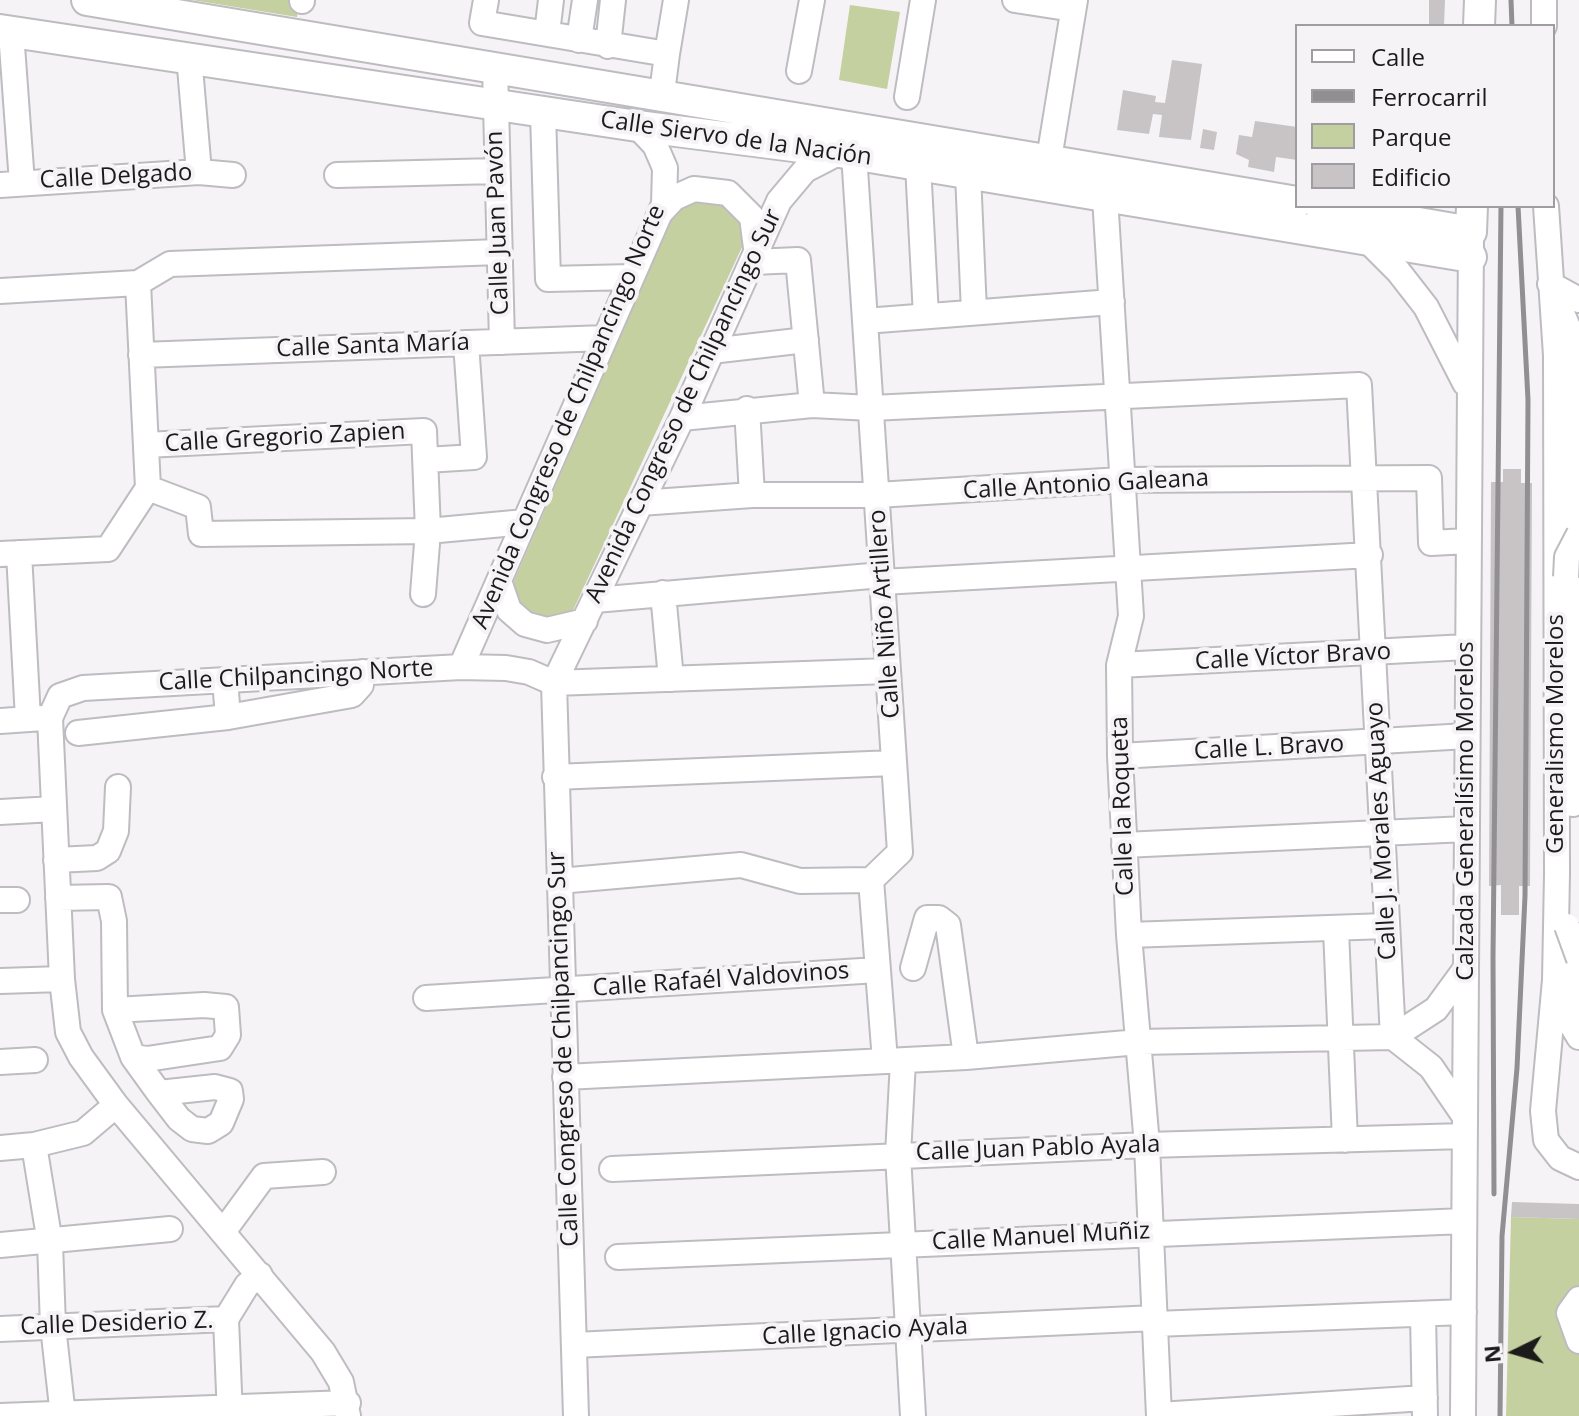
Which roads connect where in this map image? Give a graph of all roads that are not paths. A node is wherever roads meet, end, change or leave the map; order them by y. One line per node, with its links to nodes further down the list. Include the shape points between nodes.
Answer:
1 (87, 0): 21 (main road, Calle Siervo de la Nación)
2 (486, 0): 16 (street, via 482,23)
3 (551, 0): 16 (street)
4 (585, 0): 17 (street)
5 (613, 0): 18 (street)
6 (676, 0): 19 (street)
7 (812, 0): 22 (street)
8 (923, 0): 24 (street)
9 (1015, 0): 12 (street)
10 (1480, 0): 13 (main road)
11 (1544, 0): 14 (street)
12 (1074, 5): 33 (street)
13 (1479, 24)
14 (1544, 24)
15 (6, 31): 20 (main road, Calle Siervo de la Nación); 25 (street)
16 (547, 33): 17 (street)
17 (579, 40): 18 (street)
18 (608, 46): 19 (street)
19 (667, 54): 23 (street)
20 (189, 56): 26 (main road, Calle Siervo de la Nación); 32 (street)
21 (495, 66): 23 (main road, Calle Siervo de la Nación); 26 (street, Calle Juan Pavón)
22 (799, 71)
23 (662, 93): 33 (main road, Calle Siervo de la Nación)
24 (907, 97)
25 (8, 98): 37 (street)
26 (493, 104): 27 (main road, Calle Siervo de la Nación); 31 (street, Calle Juan Pavón)
27 (543, 113): 28 (main road, Calle Siervo de la Nación); 47 (street, via 548,279)
28 (637, 126): 29 (main road, Calle Siervo de la Nación); 42 (street, Avenida Congreso de Chilpancingo Norte, via 655,145 665,168 666,192)
29 (847, 153): 30 (main road, Calle Siervo de la Nación); 46 (street, Avenida Congreso de Chilpancingo Sur, via 815,162 786,189); 55 (street, Calle Niño Artillero)
30 (918, 165): 34 (main road, Calle Siervo de la Nación); 54 (street)
31 (496, 171): 36 (street); 45 (street, Calle Juan Pavón)
32 (199, 172): 35 (street, Calle Delgado); 37 (street, Calle Delgado)
33 (1044, 172): 34 (main road, Calle Siervo de la Nación); 38 (main road, Calle Siervo de la Nación); 39 (main road, Calle Siervo de la Nación)
34 (968, 174): 53 (street)
35 (233, 175)
36 (337, 175)
37 (11, 184)
38 (1105, 197): 44 (main road, Calle Siervo de la Nación); 52 (street, Calle la Roqueta)
39 (1295, 202)
40 (1332, 208): 43 (main road)
41 (1546, 208): 49 (street)
42 (659, 215): 46 (street, via 683,192 705,188 728,193 746,207 756,228); 47 (street, Avenida Congreso de Chilpancingo Norte)
43 (1472, 232): 44 (main road, Calle Siervo de la Nación); 62 (street, Calzada Generalísimo Morelos)
44 (1365, 238): 62 (street, via 1426,307)
45 (499, 252): 48 (street, via 170,264); 58 (street, Calle Juan Pavón)
46 (753, 262): 57 (street, via 798,260); 60 (street, Avenida Congreso de Chilpancingo Sur)
47 (632, 277): 56 (street, Avenida Congreso de Chilpancingo Norte)
48 (138, 283): 50 (street); 61 (street)
49 (1550, 284): 51 (street); 82 (street, Generalismo Morelos, via 1577,348); 149 (street, Generalismo Morelos, via 1556,355 1557,874 1555,980 1543,1111 1546,1140 1560,1158)
50 (1, 290)
51 (1579, 300)
52 (1112, 302): 53 (street); 63 (street, Calle la Roqueta)
53 (974, 312): 54 (street)
54 (926, 316): 55 (street)
55 (865, 321): 65 (street, Calle Niño Artillero)
56 (605, 338): 58 (street, Calle Santa María); 76 (street, Avenida Congreso de Chilpancingo Norte)
57 (806, 340): 60 (street); 64 (street)
58 (502, 342): 59 (street, Calle Santa María)
59 (466, 343): 61 (street, Calle Santa María); 69 (street, Calle Gregorio Zapien, via 474,457)
60 (711, 351): 67 (street, Avenida Congreso de Chilpancingo Sur)
61 (141, 355): 68 (street)
62 (1469, 392): 79 (street, Calzada Generalísimo Morelos)
63 (1117, 395): 65 (street); 70 (street, Calle J. Morales Aguayo, via 1359,385); 71 (street, Calle la Roqueta)
64 (812, 405): 65 (street); 66 (street)
65 (871, 408): 74 (street, Calle Niño Artillero)
66 (747, 409): 67 (street); 73 (street)
67 (682, 418): 75 (street, Avenida Congreso de Chilpancingo Sur)
68 (146, 445): 69 (street, Calle Gregorio Zapien, via 424,431); 72 (street)
69 (426, 460): 77 (street)
70 (1365, 477): 71 (street, Calle Antonio Galeana); 79 (street, Calle Antonio Galeana, via 1429,478 1431,543); 81 (street, Calle J. Morales Aguayo)
71 (1121, 480): 74 (street, Calle Antonio Galeana); 83 (street, Calle la Roqueta)
72 (148, 488): 77 (street, via 198,507 201,534); 80 (street, via 108,549)
73 (752, 495): 74 (street, Calle Antonio Galeana); 75 (street, Calle Antonio Galeana)
74 (877, 495): 84 (street, Calle Niño Artillero)
75 (640, 503): 88 (street, Avenida Congreso de Chilpancingo Sur)
76 (525, 522): 77 (street); 85 (street, Avenida Congreso de Chilpancingo Norte)
77 (428, 531): 87 (street)
78 (1579, 534): 82 (street, bridge, via 1567,557)
79 (1468, 541): 90 (street, Calzada Generalísimo Morelos)
80 (10, 554): 89 (street)
81 (1370, 555): 83 (street); 91 (street, Calle J. Morales Aguayo)
82 (1573, 568): 120 (street); 132 (street, Generalismo Morelos, via 1570,1022)
83 (1128, 571): 84 (street); 92 (street, Calle la Roqueta, via 1131,616)
84 (882, 579): 86 (street); 94 (street, Calle Niño Artillero)
85 (499, 581): 88 (street, via 504,601 525,624 547,630); 93 (street, Avenida Congreso de Chilpancingo Norte)
86 (663, 593): 88 (street); 96 (street)
87 (423, 594)
88 (590, 611): 98 (street, Avenida Congreso de Chilpancingo Sur)
89 (12, 635): 100 (street)
90 (1467, 647): 91 (street, Calle Víctor Bravo); 103 (street, Calzada Generalísimo Morelos)
91 (1373, 653): 92 (street, Calle Víctor Bravo); 104 (street, Calle J. Morales Aguayo)
92 (1119, 665): 105 (street, Calle la Roqueta)
93 (461, 667): 95 (street, Calle Chilpancingo Norte); 98 (street, Calle Chilpancingo Norte, via 506,668)
94 (888, 671): 96 (street); 106 (street, Calle Niño Artillero)
95 (362, 672): 97 (street, Calle Chilpancingo Norte); 99 (street, via 361,685 352,695)
96 (671, 679): 98 (street)
97 (225, 680): 99 (street); 100 (street, Calle Chilpancingo Norte, via 83,688 60,696)
98 (554, 683): 107 (street, Calle Congreso de Chilpancingo Sur)
99 (228, 717): 102 (street)
100 (39, 718): 101 (street); 109 (street)
101 (0, 721)
102 (78, 733)
103 (1467, 736): 104 (street, Calle L. Bravo); 111 (street, Calzada Generalísimo Morelos)
104 (1375, 742): 105 (street, Calle L. Bravo); 112 (street, Calle J. Morales Aguayo)
105 (1120, 756): 113 (street, Calle la Roqueta)
106 (894, 763): 107 (street); 115 (street, Calle Niño Artillero, via 900,852)
107 (555, 777): 116 (street, Calle Congreso de Chilpancingo Sur)
108 (118, 787): 114 (street, via 116,831 108,851 97,858)
109 (54, 809): 110 (street); 114 (street)
110 (0, 812)
111 (1466, 829): 112 (street); 124 (street, Calzada Generalísimo Morelos)
112 (1382, 834): 113 (street); 118 (street, Calle J. Morales Aguayo)
113 (1124, 845): 121 (street, Calle la Roqueta)
114 (56, 860): 117 (street)
115 (871, 880): 116 (street, via 800,881 741,865); 125 (street)
116 (559, 881): 128 (street, Calle Congreso de Chilpancingo Sur)
117 (58, 898): 126 (street); 130 (street, via 109,897)
118 (1386, 926): 119 (street); 131 (street, Calle J. Morales Aguayo)
119 (1336, 930): 121 (street); 133 (street)
120 (1573, 933): 122 (street, bridge)
121 (1129, 935): 134 (street, Calle la Roqueta)
122 (1579, 959)
123 (913, 968): 136 (street, via 927,918 939,918 948,925)
124 (1466, 968): 131 (street, via 1436,1009); 143 (street, Calzada Generalísimo Morelos)
125 (878, 970): 128 (street, Calle Rafaél Valdovinos); 138 (street)
126 (62, 979): 127 (street); 142 (street, via 68,1032)
127 (0, 981)
128 (564, 990): 129 (street, Calle Rafaél Valdovinos); 140 (street, Calle Congreso de Chilpancingo Sur)
129 (426, 998)
130 (115, 1010): 135 (street); 135 (street, via 226,1007 228,1035 220,1048)
131 (1393, 1037): 133 (street); 143 (street, via 1431,1067)
132 (1579, 1037)
133 (1342, 1039): 134 (street); 144 (street)
134 (1139, 1042): 136 (street); 146 (street, Calle la Roqueta)
135 (133, 1057): 141 (street)
136 (966, 1057): 138 (street)
137 (35, 1060): 139 (street)
138 (894, 1061): 140 (street); 148 (street)
139 (0, 1062)
140 (565, 1077): 170 (street, Calle Congreso de Chilpancingo Sur)
141 (159, 1093)
142 (116, 1105): 145 (street, via 83,1133); 154 (street)
143 (1465, 1127): 144 (street, Calle Juan Pablo Ayala); 152 (street, Calzada Generalísimo Morelos)
144 (1345, 1140): 146 (street, Calle Juan Pablo Ayala)
145 (34, 1145): 147 (street); 156 (street)
146 (1147, 1145): 148 (street, Calle Juan Pablo Ayala); 155 (street, Calle la Roqueta)
147 (0, 1148)
148 (898, 1155): 150 (street, Calle Juan Pablo Ayala); 157 (street)
149 (1579, 1167)
150 (612, 1169)
151 (323, 1172): 154 (street, via 264,1176)
152 (1464, 1221): 155 (street, Calle Manuel Muñiz); 162 (street, Calzada Generalísimo Morelos)
153 (170, 1229): 156 (street)
154 (223, 1232): 160 (street)
155 (1151, 1232): 157 (street, Calle Manuel Muñiz); 165 (street, Calle la Roqueta)
156 (50, 1243): 158 (street); 166 (street)
157 (902, 1244): 159 (street, Calle Manuel Muñiz); 168 (street)
158 (0, 1245)
159 (618, 1257)
160 (260, 1275): 164 (street, Calle Desiderio Z., via 247,1285); 172 (street, via 323,1352 341,1382)
161 (1579, 1299): 169 (street, via 1569,1313)
162 (1464, 1312): 163 (street, Calle Ignacio Ayala); 181 (street, Calzada Generalísimo Morelos)
163 (1423, 1314): 165 (street, Calle Ignacio Ayala); 171 (street)
164 (226, 1319): 166 (street, Calle Desiderio Z.); 173 (street)
165 (1155, 1321): 168 (street, Calle Ignacio Ayala); 180 (street, Calle la Roqueta)
166 (53, 1326): 167 (street, Calle Desiderio Z.); 176 (street)
167 (0, 1329)
168 (907, 1330): 170 (street, Calle Ignacio Ayala); 179 (street)
169 (1579, 1341)
170 (574, 1345): 178 (street, Calle Congreso de Chilpancingo Sur)
171 (1425, 1407): 180 (street)
172 (348, 1410): 173 (street)
173 (229, 1411): 174 (street)
174 (175, 1412): 175 (street)
175 (121, 1413): 176 (street)
176 (63, 1415): 177 (street)
177 (3, 1416)
178 (576, 1416)
179 (913, 1416)
180 (1159, 1416)
181 (1463, 1416)

